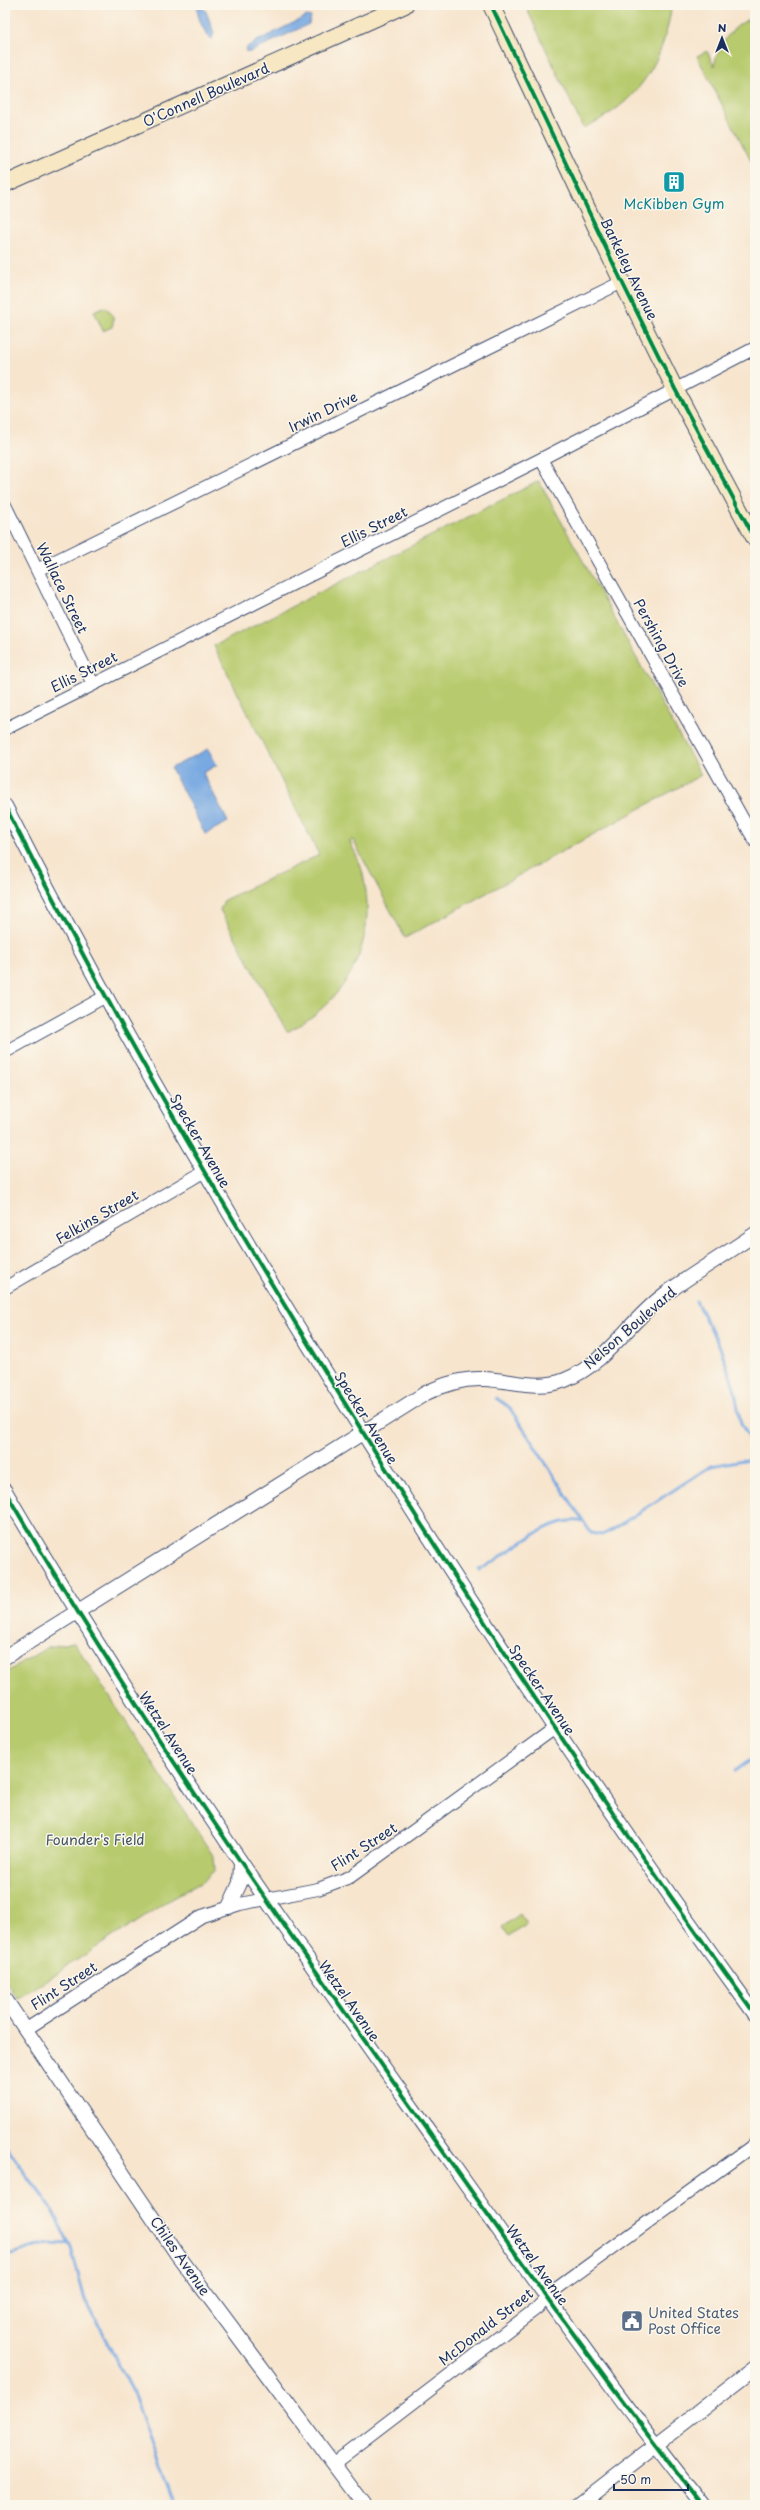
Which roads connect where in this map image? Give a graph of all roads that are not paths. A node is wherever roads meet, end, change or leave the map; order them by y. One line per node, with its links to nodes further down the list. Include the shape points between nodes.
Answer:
1 (405, 5): 3 (main road, O'Connell Boulevard)
2 (491, 5): 4 (main road, Barkeley Avenue)
3 (5, 184)
4 (622, 282): 6 (main road, Barkeley Avenue); 10 (street, Irwin Drive)
5 (755, 348): 6 (street, Ellis Street)
6 (675, 389): 7 (street, Ellis Street); 9 (main road, Barkeley Avenue)
7 (542, 459): 11 (street, Ellis Street); 14 (street, Pershing Drive)
8 (5, 505): 10 (street, Wallace Street)
9 (755, 539)
10 (37, 570): 11 (street, Wallace Street)
11 (93, 684): 12 (street, Ellis Street)
12 (5, 729)
13 (5, 806): 15 (street, Specker Avenue)
14 (755, 841)
15 (106, 996): 16 (street); 17 (street, Specker Avenue)
16 (5, 1052)
17 (205, 1171): 19 (street, Felkins Street); 20 (street, Specker Avenue)
18 (755, 1234): 20 (street, Nelson Boulevard, via 663,1296 595,1363 565,1380 541,1385 485,1379 453,1382 426,1393)
19 (5, 1288)
20 (363, 1434): 22 (street, Nelson Boulevard); 24 (street, Specker Avenue)
21 (6, 1495): 22 (street, Wetzel Avenue)
22 (78, 1611): 23 (street); 25 (street, Wetzel Avenue)
23 (5, 1657)
24 (555, 1728): 26 (street, Flint Street, via 350,1878 318,1889); 29 (street, Specker Avenue, via 622,1829)
25 (241, 1863): 26 (street, Wetzel Avenue); 27 (street, via 240,1882)
26 (265, 1899): 27 (street, Flint Street); 32 (street, Wetzel Avenue)
27 (229, 1907): 30 (street, Flint Street, via 202,1916 182,1927)
28 (5, 1999): 30 (street, Chiles Avenue)
29 (755, 2014)
30 (25, 2030): 35 (street, Chiles Avenue, via 177,2254)
31 (755, 2144): 32 (street, McDonald Street, via 562,2284)
32 (547, 2298): 34 (street, Wetzel Avenue); 35 (street, McDonald Street)
33 (755, 2368): 34 (street)
34 (657, 2444): 37 (street); 38 (street, Wetzel Avenue)
35 (332, 2464): 36 (street, Chiles Avenue)
36 (364, 2505)
37 (578, 2505)
38 (704, 2505)

